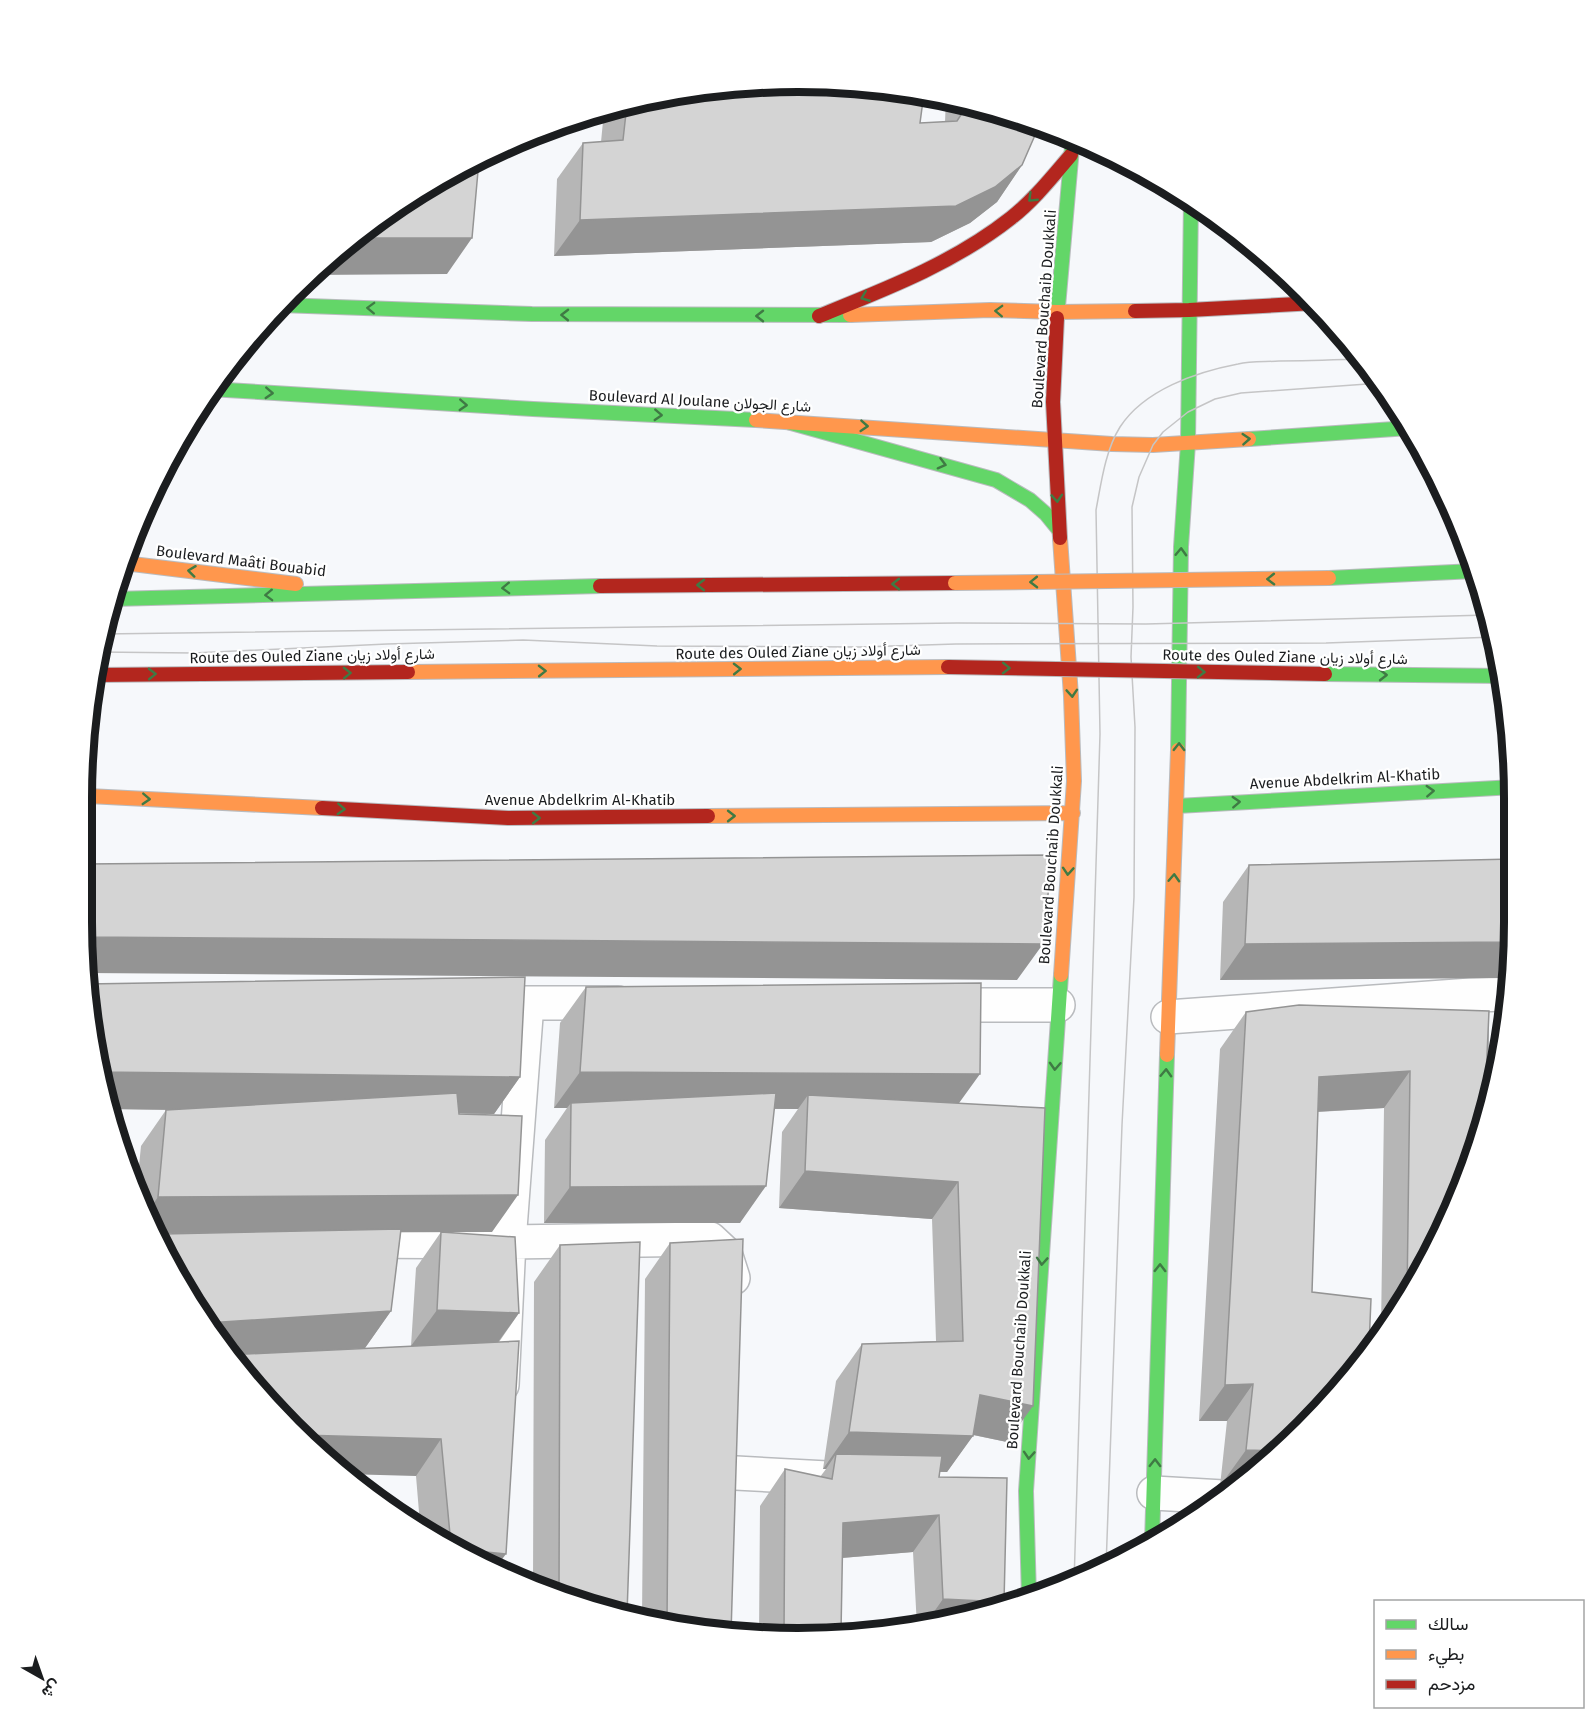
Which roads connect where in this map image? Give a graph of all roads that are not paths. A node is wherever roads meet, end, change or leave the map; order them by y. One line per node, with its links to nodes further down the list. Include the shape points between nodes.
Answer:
1 (1072, 147): 2 (main road, Boulevard Bouchaib Doukkali)
2 (1071, 155): 7 (main road, Boulevard Bouchaib Doukkali); 8 (main road, one-way to 8, via 1035,196 979,241 909,279)
3 (1191, 211): 6 (main road)
4 (1303, 304): 6 (main road)
5 (291, 305): 8 (main road, one-way to 5, via 532,314)
6 (1189, 310): 7 (main road); 13 (main road)
7 (1057, 312): 8 (main road, one-way to 8, via 990,310); 12 (main road, Boulevard Bouchaib Doukkali)
8 (819, 316)
9 (222, 390): 10 (main road, Boulevard Al Joulane شارع الجولان, one-way to 10)
10 (784, 421): 12 (main road, Boulevard Al Joulane شارع الجولان, one-way to 12); 14 (main road, one-way to 14, via 996,480 1030,500)
11 (1400, 429): 13 (main road, Boulevard Al Joulane شارع الجولان, one-way to 11)
12 (1054, 440): 13 (main road, Boulevard Al Joulane شارع الجولان); 14 (main road, Boulevard Bouchaib Doukkali, one-way to 14)
13 (1188, 443): 23 (main road, one-way to 13, via 1181,547)
14 (1059, 530): 24 (main road, Boulevard Bouchaib Doukkali, one-way to 24, via 1074,725)
15 (132, 563): 17 (main road, Boulevard Maâti Bouabid, one-way to 15)
16 (1467, 571): 17 (main road, one-way to 17, bridge, via 1329,578)
17 (354, 592): 18 (main road, one-way to 18)
18 (121, 599)
19 (103, 675): 20 (main road, Route des Ouled Ziane شارع أولاد زيان, one-way to 20, bridge, via 948,667)
20 (1493, 676)
21 (1504, 788): 23 (main road, Avenue Abdelkrim Al-Khatib, one-way to 21)
22 (92, 796): 24 (main road, Avenue Abdelkrim Al-Khatib, one-way to 24, via 508,818)
23 (1177, 806): 32 (main road, one-way to 23)
24 (1072, 813): 31 (main road, Boulevard Bouchaib Doukkali, one-way to 31)
25 (1471, 994): 26 (street); 32 (street); 33 (street)
26 (1500, 994)
27 (444, 1003): 28 (street)
28 (527, 1003): 29 (street); 35 (street)
29 (645, 1003)
30 (905, 1005): 31 (street)
31 (1058, 1005): 42 (main road, Boulevard Bouchaib Doukkali, one-way to 42)
32 (1168, 1017): 43 (main road, one-way to 32)
33 (1471, 1086)
34 (320, 1241): 35 (street)
35 (509, 1242): 36 (street, via 710,1239 725,1253); 37 (street)
36 (736, 1305)
37 (500, 1418)
38 (736, 1439): 39 (street)
39 (736, 1473): 40 (street); 45 (street)
40 (852, 1480)
41 (991, 1489): 42 (street)
42 (1026, 1491): 47 (main road, Boulevard Bouchaib Doukkali)
43 (1154, 1493): 44 (street); 46 (main road)
44 (1209, 1496)
45 (734, 1507)
46 (1152, 1533)
47 (1029, 1590)

